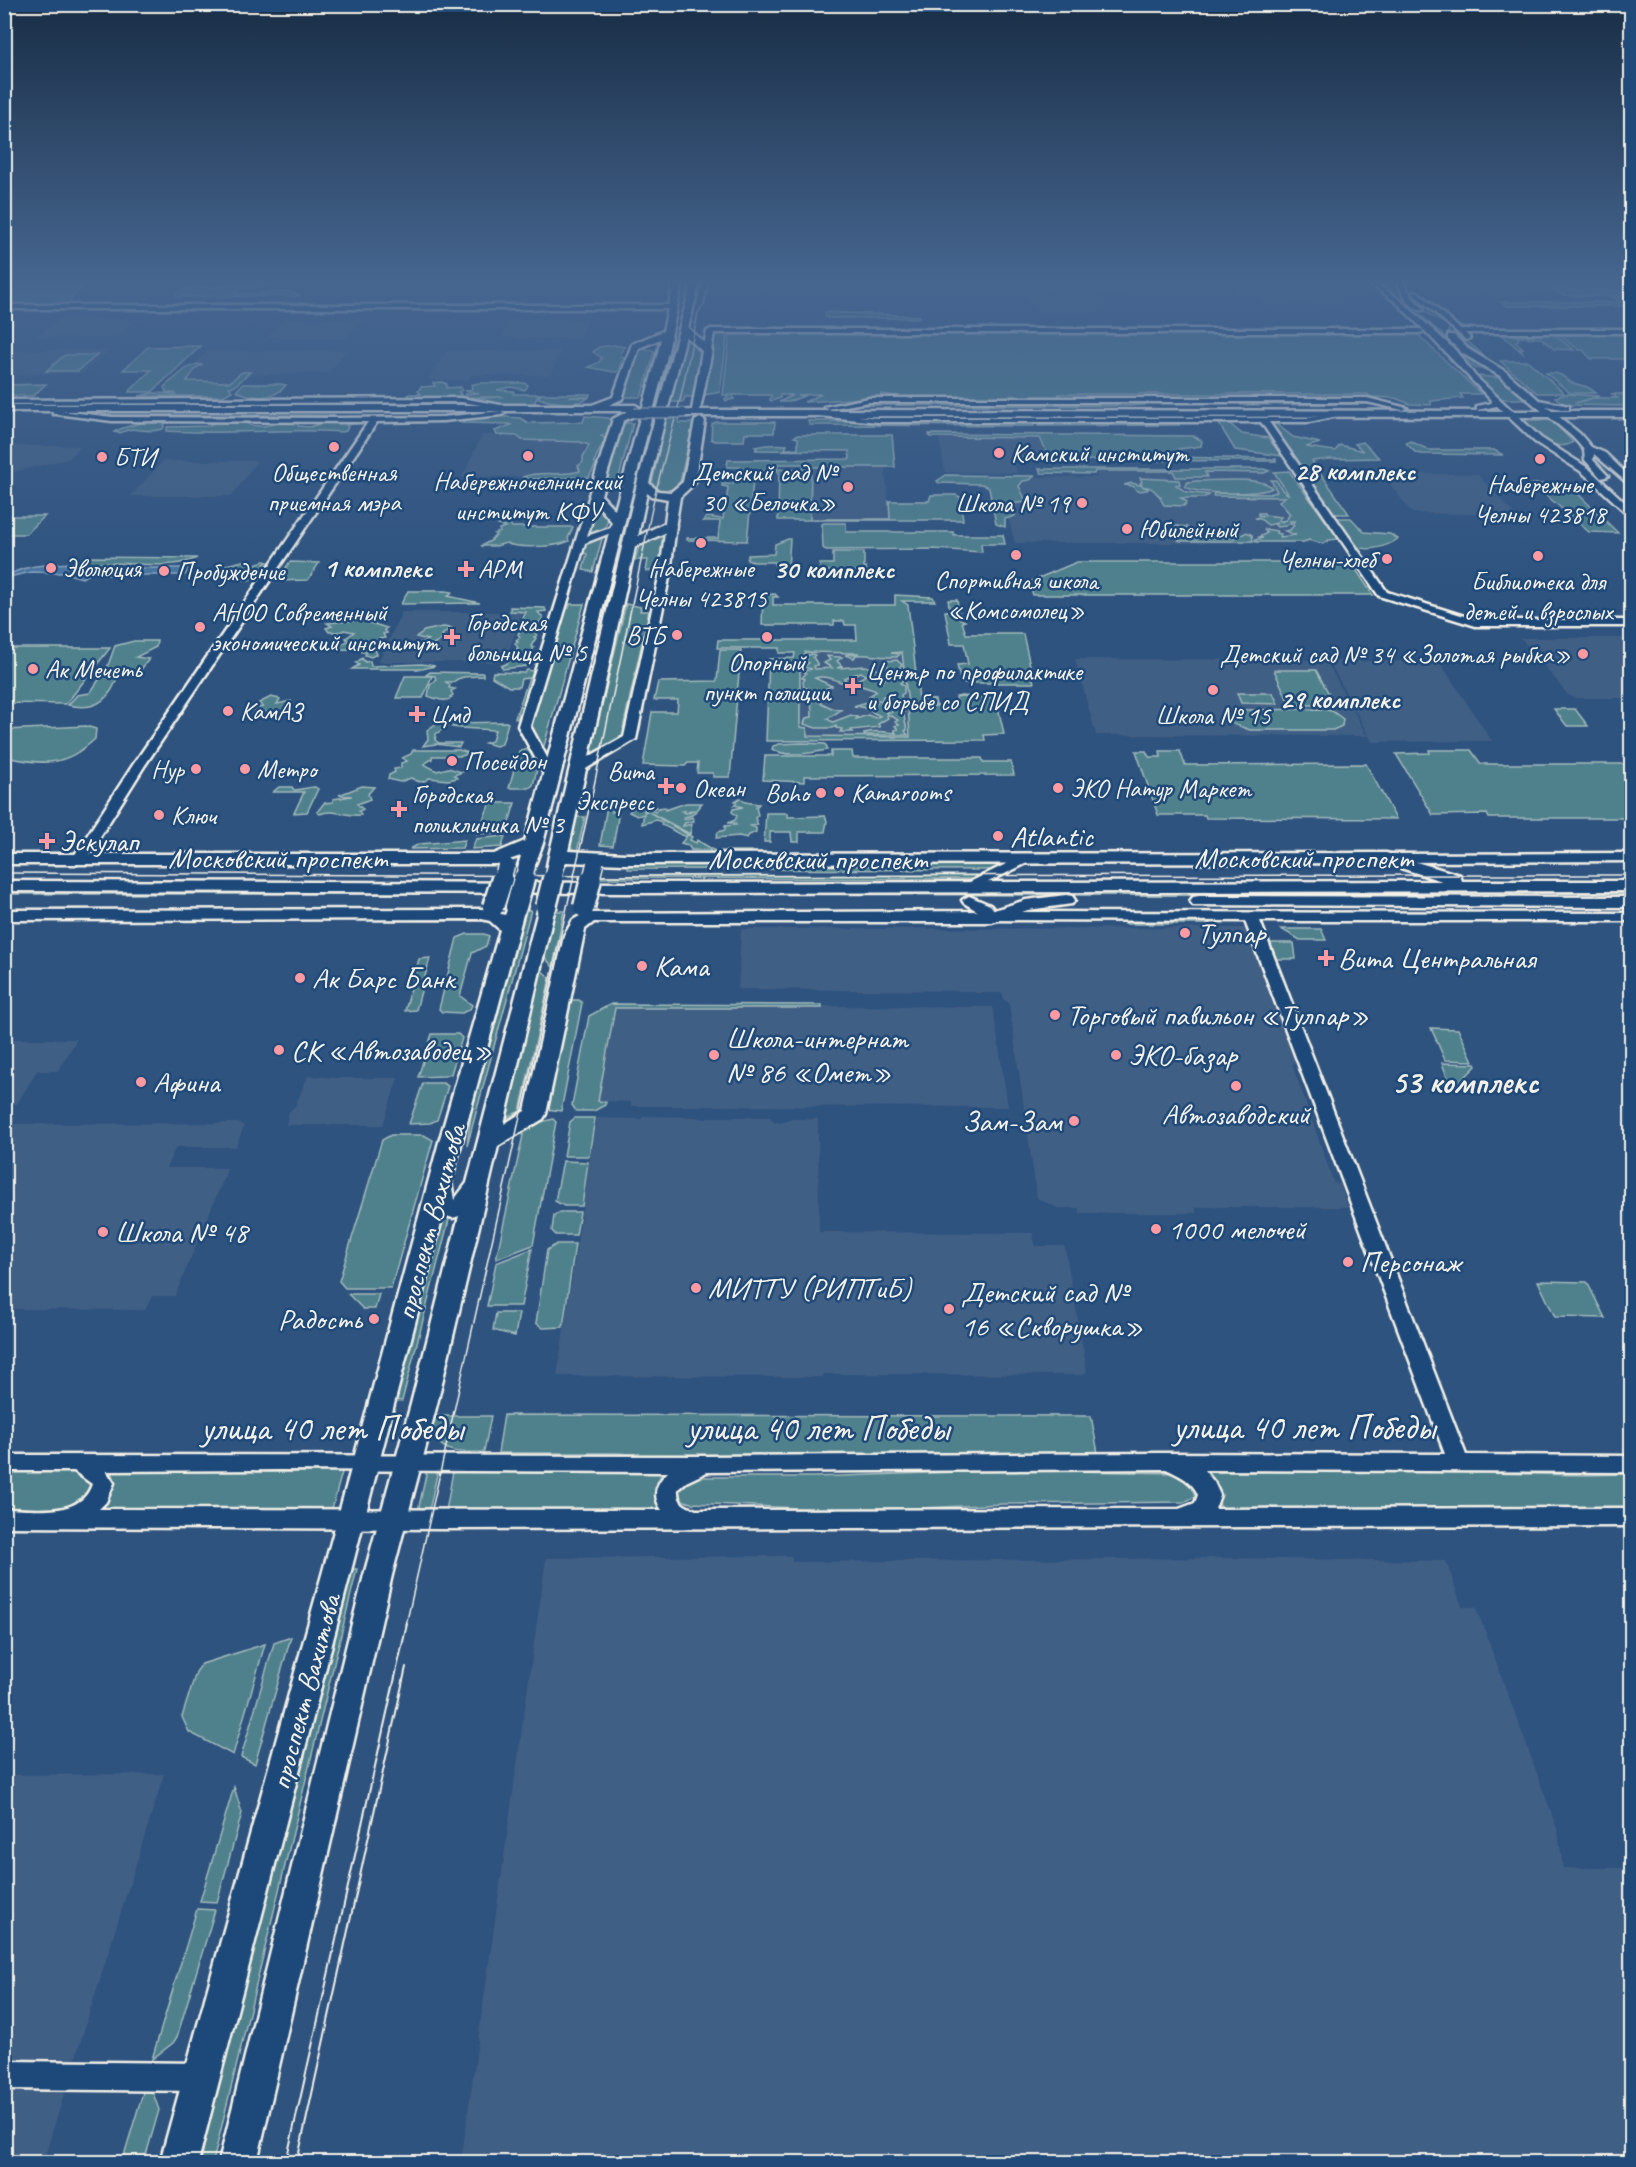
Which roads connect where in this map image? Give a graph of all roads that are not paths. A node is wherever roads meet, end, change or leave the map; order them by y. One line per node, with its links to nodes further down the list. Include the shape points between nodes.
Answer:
1 (622, 383): 7 (main road)
2 (652, 383): 39 (main road, проспект Вахитова)
3 (670, 383): 37 (main road, проспект Вахитова)
4 (700, 383): 12 (main road)
5 (1487, 383): 8 (street)
6 (1513, 383): 9 (street)
7 (617, 399): 11 (main road); 16 (main road)
8 (1495, 400): 18 (street, via 1496,404); 27 (street)
9 (1533, 400): 13 (street); 19 (street)
10 (4, 402): 15 (street, via 461,400)
11 (583, 407): 15 (main road); 16 (main road)
12 (696, 408): 17 (main road); 21 (main road)
13 (1566, 408): 14 (main road); 19 (main road)
14 (1632, 408)
15 (506, 410): 20 (main road); 22 (main road); 23 (main road); 29 (street, via 442,419)
16 (633, 410): 17 (main road, bridge); 23 (main road); 30 (main road)
17 (684, 410): 24 (main road); 32 (main road)
18 (1482, 410): 21 (main road); 27 (main road)
19 (1545, 410): 27 (main road); 28 (main road); 34 (street)
20 (4, 411): 22 (main road)
21 (1405, 411): 26 (main road)
22 (56, 412): 29 (street, via 112,419)
23 (596, 413): 30 (main road)
24 (728, 413): 25 (main road); 32 (main road)
25 (809, 413): 26 (main road); 31 (street, via 878,420)
26 (1340, 413): 31 (street, via 1309,420)
27 (1510, 413): 33 (street)
28 (1632, 414)
29 (374, 420): 55 (street)
30 (618, 420): 40 (main road)
31 (1263, 420): 48 (street, via 1383,594 1476,623)
32 (700, 421): 41 (main road, via 689,483)
33 (1538, 440): 34 (street, via 1564,447); 36 (street)
34 (1585, 445): 35 (street, via 1591,455); 38 (street, via 1602,455)
35 (1589, 460): 36 (street, via 1575,457); 42 (street)
36 (1570, 461): 43 (street, via 1589,473)
37 (643, 484): 41 (main road, via 655,494); 47 (main road, проспект Вахитова)
38 (1632, 484)
39 (618, 485): 40 (main road); 44 (main road, проспект Вахитова)
40 (597, 489): 44 (main road); 46 (street)
41 (674, 496): 45 (main road)
42 (1632, 501)
43 (1632, 515)
44 (617, 525): 46 (street); 50 (main road, проспект Вахитова)
45 (671, 525): 47 (main road); 49 (street, via 665,573 630,739)
46 (579, 542): 50 (street, via 524,726)
47 (629, 545): 49 (main road, проспект Вахитова)
48 (1632, 623)
49 (580, 767): 57 (main road, проспект Вахитова)
50 (551, 776): 51 (main road, проспект Вахитова)
51 (534, 843): 59 (main road); 74 (main road, проспект Вахитова, bridge)
52 (1632, 857): 53 (street)
53 (1386, 858): 56 (main road); 61 (main road, via 1437,875)
54 (4, 859): 55 (main road)
55 (79, 859): 59 (main road)
56 (1024, 859): 58 (main road); 63 (street)
57 (557, 861): 58 (main road); 75 (main road, проспект Вахитова, bridge)
58 (596, 861): 68 (main road, bridge)
59 (501, 862): 67 (main road, bridge)
60 (4, 886): 63 (main road, Московский проспект)
61 (1493, 886): 62 (main road, Московский проспект); 63 (main road, Московский проспект)
62 (1631, 890): 66 (main road, Московский проспект)
63 (969, 893): 64 (main road, Московский проспект); 65 (main road, Московский проспект); 70 (street)
64 (4, 899)
65 (1066, 900): 66 (main road, Московский проспект); 70 (main road, via 1026,905)
66 (1432, 901): 72 (street)
67 (488, 911): 69 (main road); 74 (main road, via 496,917)
68 (588, 912): 70 (main road); 75 (main road, via 573,936 535,1114)
69 (4, 915)
70 (992, 916): 71 (street)
71 (1251, 916): 72 (street); 82 (street)
72 (1485, 917): 73 (street)
73 (1632, 917)
74 (513, 918): 76 (main road, проспект Вахитова)
75 (488, 1143): 77 (main road, проспект Вахитова)
76 (440, 1182): 77 (main road, via 444,1207 453,1210 461,1208); 79 (main road, проспект Вахитова)
77 (477, 1185): 81 (main road, проспект Вахитова)
78 (1159, 1461): 82 (street, улица 40 лет Победы); 84 (street, улица 40 лет Победы); 89 (street, via 1184,1467 1199,1476 1208,1491 1208,1503 1202,1511)
79 (367, 1462): 81 (street, улица 40 лет Победы); 83 (street, улица 40 лет Победы); 91 (main road, проспект Вахитова)
80 (4, 1463): 83 (street, улица 40 лет Победы)
81 (409, 1463): 84 (street, улица 40 лет Победы); 92 (main road, проспект Вахитова)
82 (1459, 1463): 85 (street, улица 40 лет Победы)
83 (80, 1464): 88 (street, via 103,1483 100,1494 84,1510)
84 (706, 1464): 90 (street, via 678,1476 668,1486 666,1499 675,1512)
85 (1632, 1464)
86 (1632, 1517): 89 (street)
87 (4, 1518): 88 (street)
88 (65, 1518): 91 (street)
89 (1178, 1518): 90 (street)
90 (693, 1519): 92 (street)
91 (351, 1520): 92 (street); 94 (main road, проспект Вахитова)
92 (393, 1520): 96 (main road, проспект Вахитова)
93 (4, 2075): 94 (street)
94 (202, 2076): 95 (main road, проспект Вахитова)
95 (179, 2163)
96 (238, 2163)

